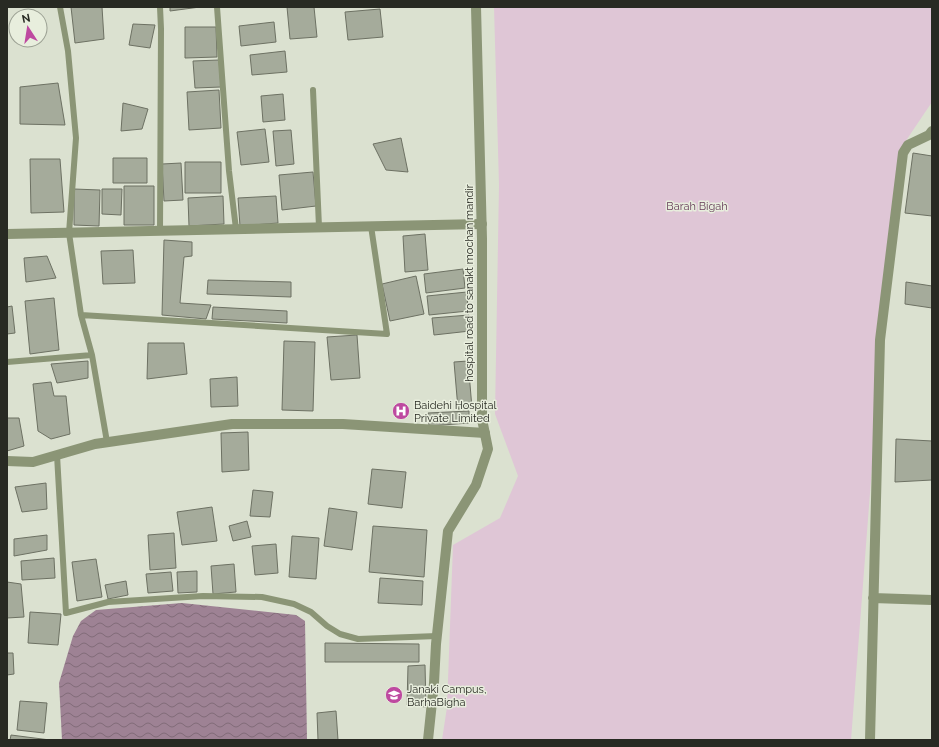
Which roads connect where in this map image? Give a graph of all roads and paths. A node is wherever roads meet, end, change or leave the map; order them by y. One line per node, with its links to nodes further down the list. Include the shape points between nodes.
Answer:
1 (60, 7): 12 (lane, via 68,51 76,138)
2 (160, 7): 11 (lane)
3 (217, 7): 10 (lane, via 229,171)
4 (476, 7): 7 (street, hospital road to sanakt mochan mandir)
5 (313, 90): 9 (lane)
6 (931, 135): 21 (street, via 908,145 903,153 880,340)
7 (482, 224): 8 (street); 17 (street, hospital road to sanakt mochan mandir, via 482,419)
8 (371, 226): 9 (street); 14 (lane, via 387,334)
9 (319, 228): 10 (street)
10 (236, 229): 11 (street)
11 (160, 231): 12 (street)
12 (69, 233): 13 (street); 14 (lane)
13 (7, 234)
14 (82, 315): 15 (lane)
15 (92, 355): 16 (lane); 18 (lane)
16 (7, 362)
17 (485, 433): 18 (street, via 343,424 232,424); 23 (street, hospital road to sanakt mochan mandir, via 488,449 476,485 448,531)
18 (107, 442): 19 (street)
19 (57, 455): 20 (street, via 34,462); 23 (lane, via 66,613 108,602 203,596 262,597 294,604 311,612 340,634 358,639)
20 (7, 461)
21 (873, 598): 22 (street); 25 (street)
22 (932, 600)
23 (437, 636): 24 (street, hospital road to sanakt mochan mandir)
24 (428, 740)
25 (870, 740)

